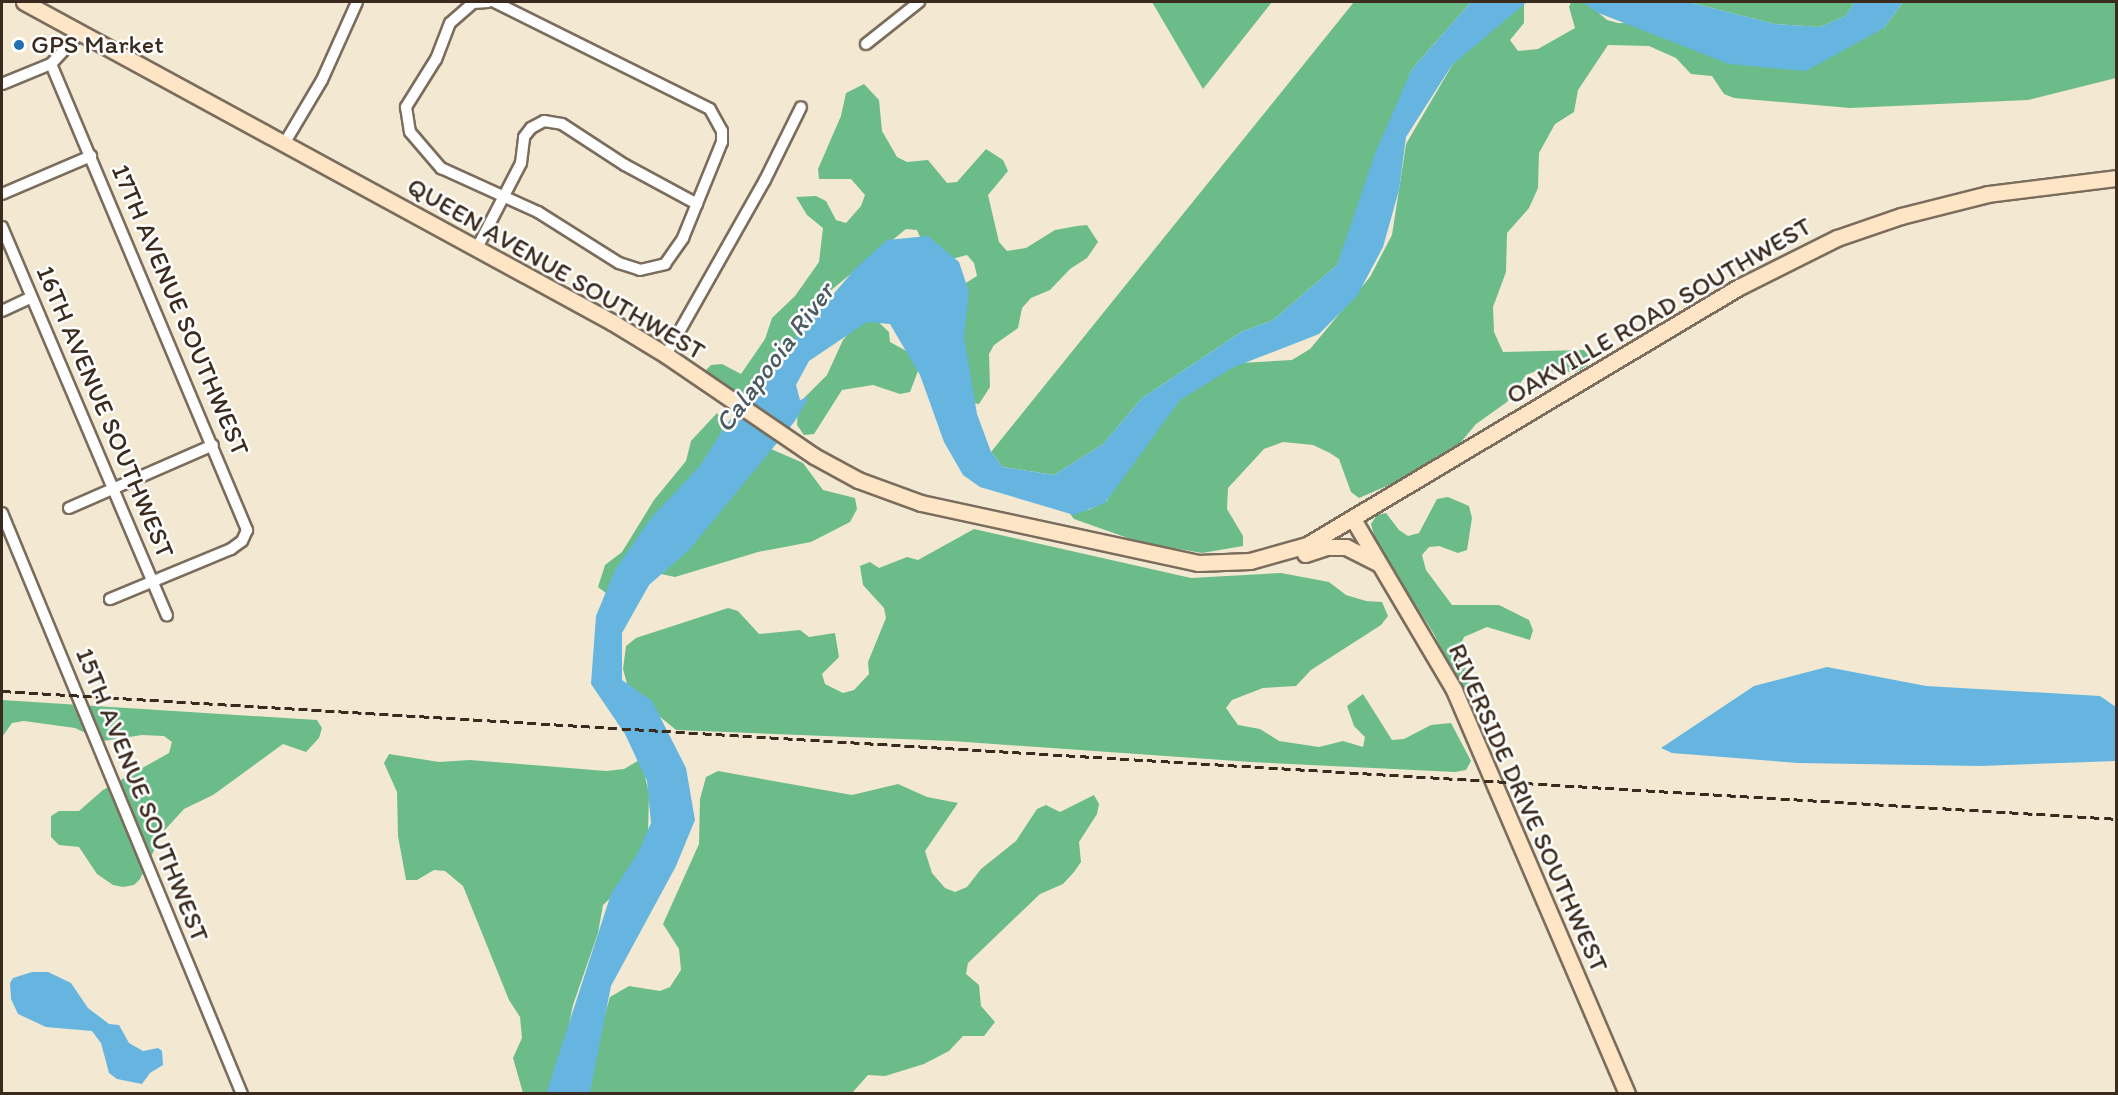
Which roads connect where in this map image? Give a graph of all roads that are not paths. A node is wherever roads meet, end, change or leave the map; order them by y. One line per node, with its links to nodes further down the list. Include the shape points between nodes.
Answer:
1 (24, 2): 6 (main road, QUEEN AVENUE SOUTHWEST)
2 (357, 2): 11 (street, via 322,80)
3 (488, 2): 15 (street, via 473,3 450,23 436,59 406,107 406,120 410,132 441,168)
4 (494, 2): 16 (street, via 711,109 722,131 722,142)
5 (919, 2): 7 (street)
6 (80, 33): 8 (street); 11 (main road, QUEEN AVENUE SOUTHWEST)
7 (866, 44)
8 (51, 64): 9 (street); 12 (street, 17TH AVENUE SOUTHWEST)
9 (2, 84)
10 (801, 107): 21 (street, via 765,180)
11 (284, 144): 18 (main road, QUEEN AVENUE SOUTHWEST)
12 (91, 156): 14 (street); 22 (street, 17TH AVENUE SOUTHWEST)
13 (2116, 178): 26 (main road, OAKVILLE ROAD SOUTHWEST, via 2031,187 1948,203 1879,223 1815,248 1739,287)
14 (2, 194)
15 (504, 198): 16 (street, via 571,230 619,263 640,270 666,264); 16 (street, via 521,164 524,137 544,121 562,124); 18 (street)
16 (698, 204)
17 (2, 227): 19 (street, 16TH AVENUE SOUTHWEST)
18 (477, 249): 21 (main road, QUEEN AVENUE SOUTHWEST)
19 (30, 298): 20 (street); 23 (street, 16TH AVENUE SOUTHWEST)
20 (2, 310)
21 (666, 355): 27 (main road, QUEEN AVENUE SOUTHWEST, via 839,471 906,499 1185,561 1222,564)
22 (213, 445): 23 (street); 29 (street, 17TH AVENUE SOUTHWEST, via 247,530 242,541 210,558)
23 (113, 488): 24 (street); 29 (street, 16TH AVENUE SOUTHWEST)
24 (69, 508)
25 (2, 513): 32 (street, 15TH AVENUE SOUTHWEST)
26 (1353, 519): 27 (main road, QUEEN AVENUE SOUTHWEST); 28 (main road, RIVERSIDE DRIVE SOUTHWEST)
27 (1281, 555): 28 (main road, via 1346,547)
28 (1382, 567): 33 (main road, RIVERSIDE DRIVE SOUTHWEST, via 1454,690)
29 (153, 579): 30 (street, 17TH AVENUE SOUTHWEST); 31 (street, 16TH AVENUE SOUTHWEST)
30 (110, 599)
31 (167, 615)
32 (242, 1094)
33 (1627, 1094)

